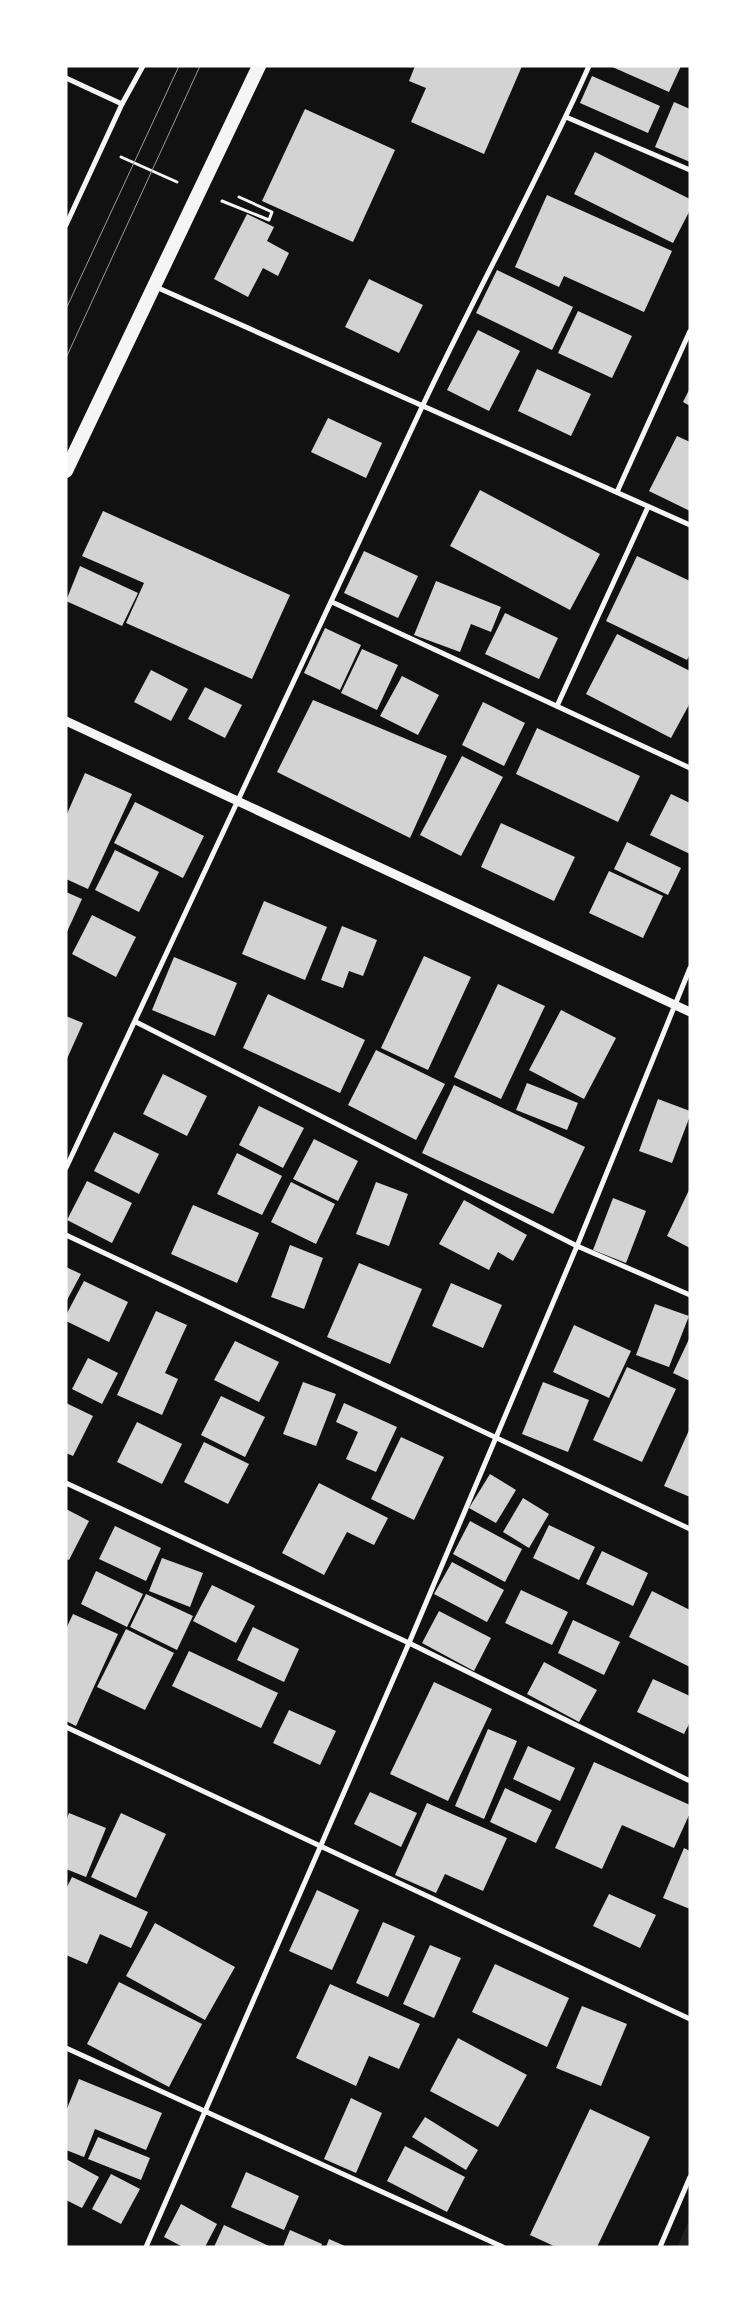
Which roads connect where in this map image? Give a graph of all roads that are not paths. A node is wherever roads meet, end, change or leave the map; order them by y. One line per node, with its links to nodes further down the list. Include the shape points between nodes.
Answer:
1 (143, 66): 5 (street)
2 (259, 66): 9 (highway)
3 (589, 66): 6 (street)
4 (66, 78): 5 (street)
5 (122, 104): 8 (street)
6 (566, 117): 7 (street); 11 (street)
7 (690, 170)
8 (66, 225)
9 (155, 287): 11 (street); 12 (highway)
10 (690, 331): 13 (street)
11 (422, 406): 13 (street); 16 (street)
12 (66, 471)
13 (617, 492): 14 (street)
14 (648, 506): 15 (street); 17 (street)
15 (690, 526)
16 (332, 602): 17 (street); 20 (street)
17 (557, 706): 19 (street)
18 (66, 721): 20 (street)
19 (690, 768)
20 (238, 800): 22 (street); 24 (street)
21 (690, 968): 22 (street)
22 (675, 1006): 23 (street); 27 (street)
23 (690, 1012)
24 (136, 1022): 25 (street); 27 (street)
25 (66, 1168)
26 (66, 1235): 29 (street)
27 (577, 1246): 28 (street); 29 (street)
28 (690, 1295)
29 (496, 1438): 31 (street); 32 (street)
30 (66, 1483): 32 (street)
31 (690, 1529)
32 (409, 1643): 34 (street); 35 (street)
33 (66, 1727): 35 (street)
34 (690, 1781)
35 (319, 1846): 36 (street); 38 (street)
36 (690, 2019)
37 (66, 2048): 38 (street)
38 (206, 2112): 40 (street); 41 (street)
39 (690, 2177): 42 (street)
40 (146, 2247)
41 (503, 2247)
42 (660, 2247)

